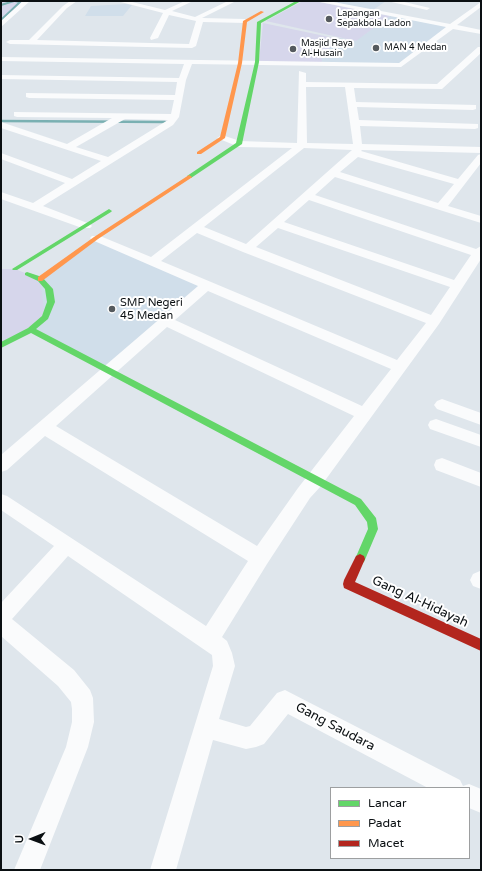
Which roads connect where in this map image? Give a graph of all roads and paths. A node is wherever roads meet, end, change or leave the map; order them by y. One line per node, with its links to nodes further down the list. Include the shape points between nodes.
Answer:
1 (27, 1): 17 (street)
2 (74, 1): 22 (street)
3 (120, 1): 12 (street)
4 (147, 1): 12 (street)
5 (190, 1): 13 (street)
6 (233, 1): 14 (street)
7 (282, 1): 16 (street)
8 (299, 1): 33 (street, via 259,22)
9 (318, 1): 15 (street)
10 (390, 1): 15 (street, via 430,6)
11 (481, 4): 18 (street)
12 (138, 5): 13 (street)
13 (167, 11): 14 (street); 20 (street)
14 (198, 19): 16 (street); 26 (street)
15 (411, 19): 18 (street)
16 (245, 21): 32 (street)
17 (1, 25)
18 (453, 27): 19 (street); 35 (street, via 403,65)
19 (481, 32)
20 (154, 38)
21 (10, 42): 22 (street)
22 (31, 42): 23 (street)
23 (103, 44): 24 (street); 30 (street)
24 (111, 45): 26 (street); 31 (street)
25 (481, 49): 29 (street)
26 (190, 53): 31 (street); 32 (street); 39 (street)
27 (1, 59): 28 (street)
28 (10, 59): 30 (street); 36 (street)
29 (468, 60): 34 (street); 41 (street, via 439,87)
30 (93, 61): 31 (street)
31 (102, 61)
32 (240, 62): 33 (street); 51 (street)
33 (257, 62): 35 (street); 52 (street)
34 (481, 62)
35 (302, 64): 40 (street)
36 (1, 72)
37 (1, 77): 38 (street)
38 (40, 78): 39 (street); 45 (street)
39 (182, 80): 42 (street)
40 (303, 84): 41 (street); 53 (street)
41 (348, 85): 44 (street)
42 (178, 98): 45 (street); 47 (street)
43 (481, 99): 46 (street)
44 (351, 104): 46 (street); 50 (street)
45 (23, 105): 48 (street); 49 (street)
46 (473, 107): 50 (street, via 469,112 477,129)
47 (176, 117): 48 (street); 59 (street)
48 (117, 120): 54 (street)
49 (3, 122): 54 (street)
50 (354, 123): 55 (street)
51 (222, 138): 52 (street); 58 (street)
52 (239, 144): 53 (street); 72 (street)
53 (302, 145): 55 (street); 71 (street)
54 (68, 147): 59 (street)
55 (357, 150): 56 (street); 60 (street); 62 (street)
56 (481, 151): 62 (street)
57 (1, 156): 61 (street)
58 (191, 158)
59 (110, 161): 61 (street)
60 (332, 173): 64 (street); 67 (street)
61 (73, 183): 66 (street)
62 (461, 184): 67 (street)
63 (1, 195): 66 (street)
64 (306, 196): 69 (street); 74 (street)
65 (117, 206): 70 (street)
66 (34, 207): 70 (street)
67 (441, 207): 68 (street)
68 (481, 220)
69 (276, 223): 73 (street); 78 (street)
70 (86, 226): 76 (street, via 11,269)
71 (195, 228): 73 (street); 75 (street)
72 (96, 238): 75 (street); 76 (street)
73 (247, 249): 80 (street)
74 (480, 252): 78 (street)
75 (152, 262): 77 (street)
76 (40, 278): 81 (street, via 49,289 51,302 45,317)
77 (207, 285): 79 (street); 83 (street)
78 (458, 286): 80 (street)
79 (165, 321): 84 (street); 86 (street)
80 (434, 321): 83 (street)
81 (32, 330): 82 (street); 84 (street)
82 (1, 345)
83 (400, 367): 86 (street)
84 (108, 371): 89 (street); 94 (street)
85 (442, 405): 87 (street)
86 (364, 414): 94 (street)
87 (481, 419)
88 (436, 424): 90 (street)
89 (44, 427): 91 (street); 97 (street)
90 (481, 441)
91 (1, 464)
92 (442, 465): 93 (street)
93 (481, 480)
94 (316, 481): 97 (street, via 304,493); 101 (street, Gang Al-Hidayah, via 358,502 372,521 371,537 348,584)
95 (1, 502): 96 (street)
96 (67, 545): 98 (street); 100 (street)
97 (260, 558): 100 (street)
98 (1, 617)
99 (1, 623): 106 (street, via 66,678 82,698 84,709 77,746)
100 (209, 640): 102 (street, via 220,648 225,663)
101 (481, 645)
102 (205, 726): 103 (street, Gang Saudara, via 246,738 256,736 286,701); 107 (street)
103 (450, 787)
104 (470, 796): 105 (street)
105 (481, 802)
106 (27, 870)
107 (163, 870)

